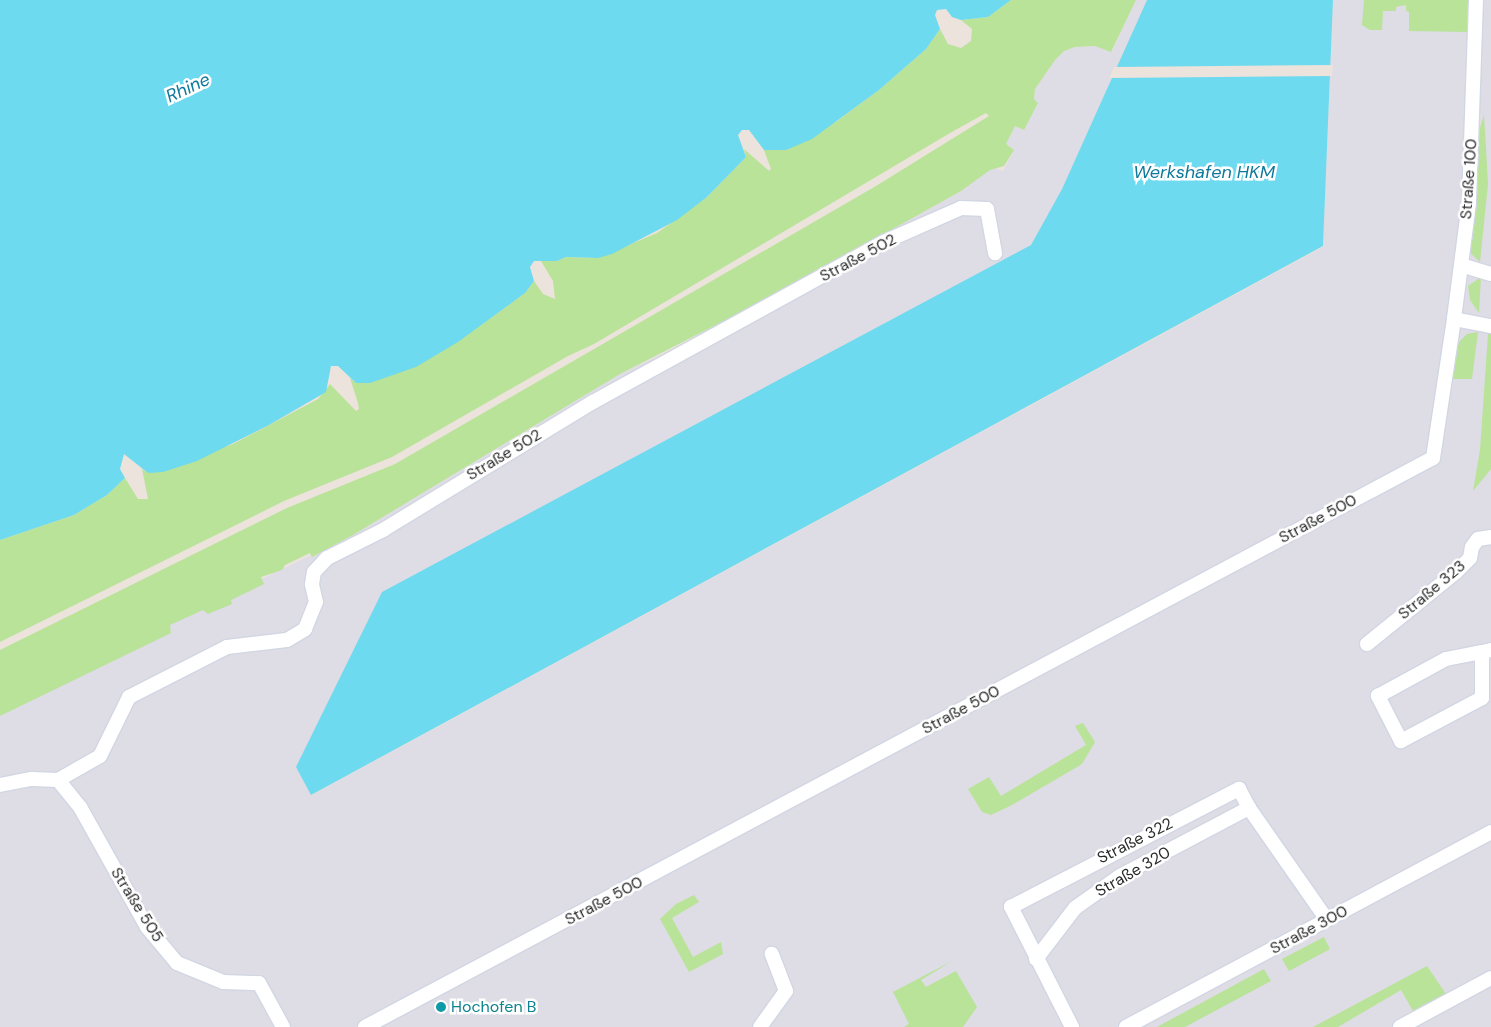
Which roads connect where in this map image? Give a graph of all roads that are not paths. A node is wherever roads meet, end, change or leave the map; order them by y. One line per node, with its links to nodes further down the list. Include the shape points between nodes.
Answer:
1 (1476, 0): 3 (street, Straße 100, via 1469,203)
2 (995, 252): 10 (street, Straße 502, via 987,210 961,208 884,242 593,402 383,530 327,558 314,572 312,584 316,602 305,629 288,640 227,647 129,697 100,756)
3 (1461, 265): 4 (street); 5 (street, Straße 100)
4 (1491, 274)
5 (1454, 319): 6 (street); 19 (street, Straße 500, via 1433,458)
6 (1491, 326)
7 (1491, 537): 8 (street, Straße 323, via 1478,539 1470,558 1456,572)
8 (1367, 644)
9 (1486, 651): 9 (street, via 1482,698 1401,741 1378,696 1446,659)
10 (58, 780): 11 (street, via 32,779); 18 (street, Straße 505, via 80,807 143,920 167,951 177,962 223,982 259,983)
11 (0, 785)
12 (1249, 808): 14 (street, Straße 322); 16 (street, Straße 320, via 1120,876 1075,908); 16 (street, Straße 322, via 1239,789 1012,907)
13 (1491, 832): 14 (street, Straße 300)
14 (1328, 920): 22 (street, Straße 300)
15 (772, 954): 20 (street, via 786,990)
16 (1036, 960): 21 (street, Straße 322)
17 (1491, 978): 23 (street)
18 (282, 1027)
19 (365, 1027)
20 (760, 1027)
21 (1072, 1027)
22 (1126, 1027)
23 (1400, 1027)

